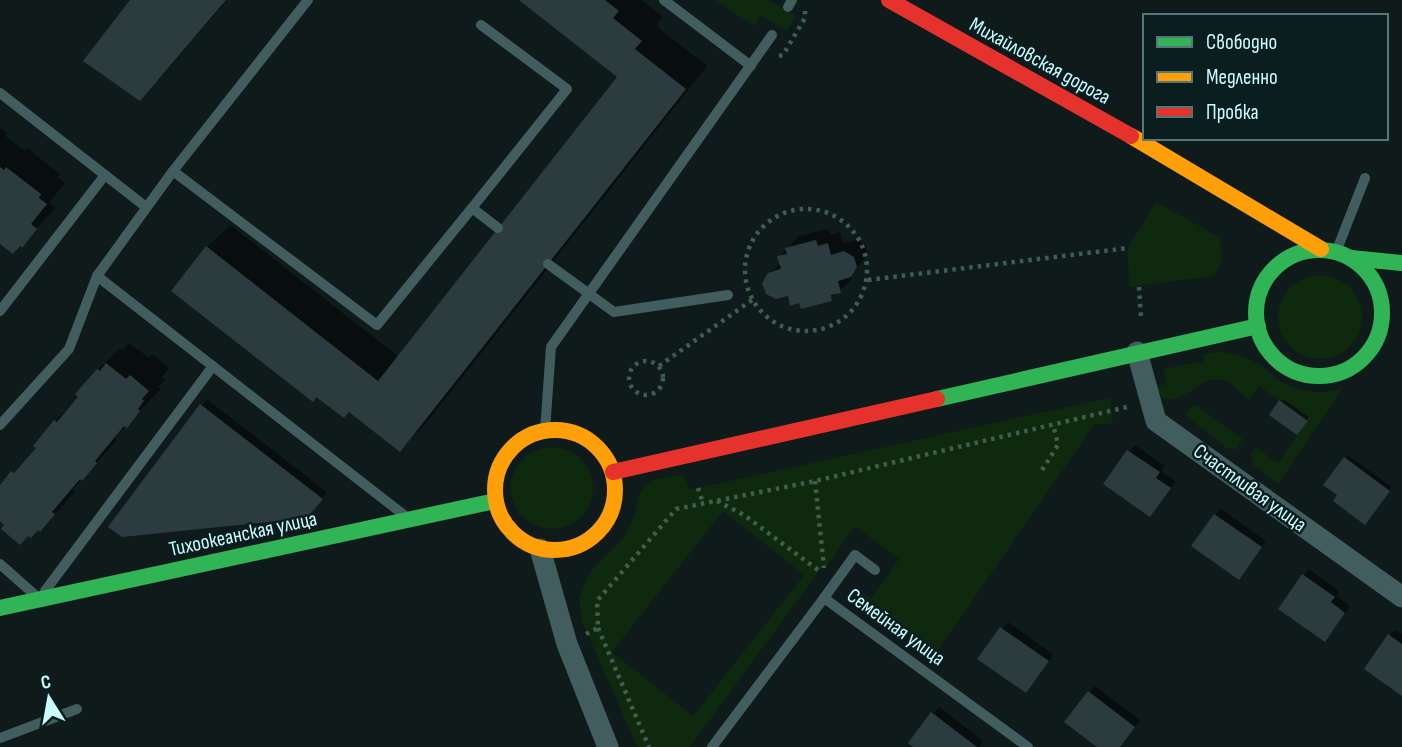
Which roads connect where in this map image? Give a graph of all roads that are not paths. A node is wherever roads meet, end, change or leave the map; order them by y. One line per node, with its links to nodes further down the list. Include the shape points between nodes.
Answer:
1 (308, 0): 8 (lane)
2 (664, 0): 6 (lane)
3 (889, 0): 11 (street, Михайловская дорога)
4 (481, 25): 13 (lane, via 566,89)
5 (772, 35): 6 (lane)
6 (751, 66): 21 (lane)
7 (0, 93): 9 (lane)
8 (173, 171): 12 (lane); 13 (lane, via 377,325)
9 (105, 175): 12 (lane); 23 (lane)
10 (1365, 178): 15 (lane)
11 (1241, 201): 15 (street, Михайловская дорога); 19 (street, Михайловская дорога, via 1259,224 1266,244)
12 (146, 207): 18 (lane)
13 (472, 208): 14 (lane)
14 (498, 228)
15 (1336, 253): 16 (street, Михайловская дорога); 19 (street, via 1294,255 1282,261); 26 (street, via 1365,269 1376,283)
16 (1402, 263)
17 (548, 264): 21 (lane)
18 (97, 276): 29 (lane); 30 (lane, via 69,349)
19 (1264, 282): 27 (street, via 1256,308)
20 (0, 291): 23 (lane)
21 (589, 295): 22 (lane, via 614,312); 31 (lane, via 551,348)
22 (728, 295)
23 (10, 299): 25 (lane)
24 (1402, 302): 26 (street)
25 (0, 311)
26 (1383, 318): 27 (street, via 1373,347 1363,359 1351,368 1321,376 1306,375 1279,362)
27 (1258, 326): 28 (street)
28 (1137, 352): 32 (street); 38 (street, Счастливая улица, via 1156,421)
29 (213, 366): 34 (lane); 40 (lane)
30 (0, 425)
31 (545, 430): 32 (street, via 568,430 589,439 605,455); 33 (street, via 522,438 505,455 495,477)
32 (613, 472): 35 (street, via 616,499 608,520 593,538 568,550)
33 (495, 501): 34 (street, Тихоокеанская улица); 35 (street, via 510,532)
34 (410, 520): 40 (street, Тихоокеанская улица)
35 (540, 549): 44 (street, via 566,643)
36 (0, 565): 40 (lane)
37 (875, 570): 39 (lane, via 855,555)
38 (1402, 597)
39 (824, 598): 45 (lane, Семейная улица); 46 (lane, Семейная улица)
40 (39, 599): 41 (street, Тихоокеанская улица)
41 (0, 608)
42 (77, 709): 43 (lane)
43 (0, 738)
44 (608, 747)
45 (712, 747)
46 (1028, 747)

